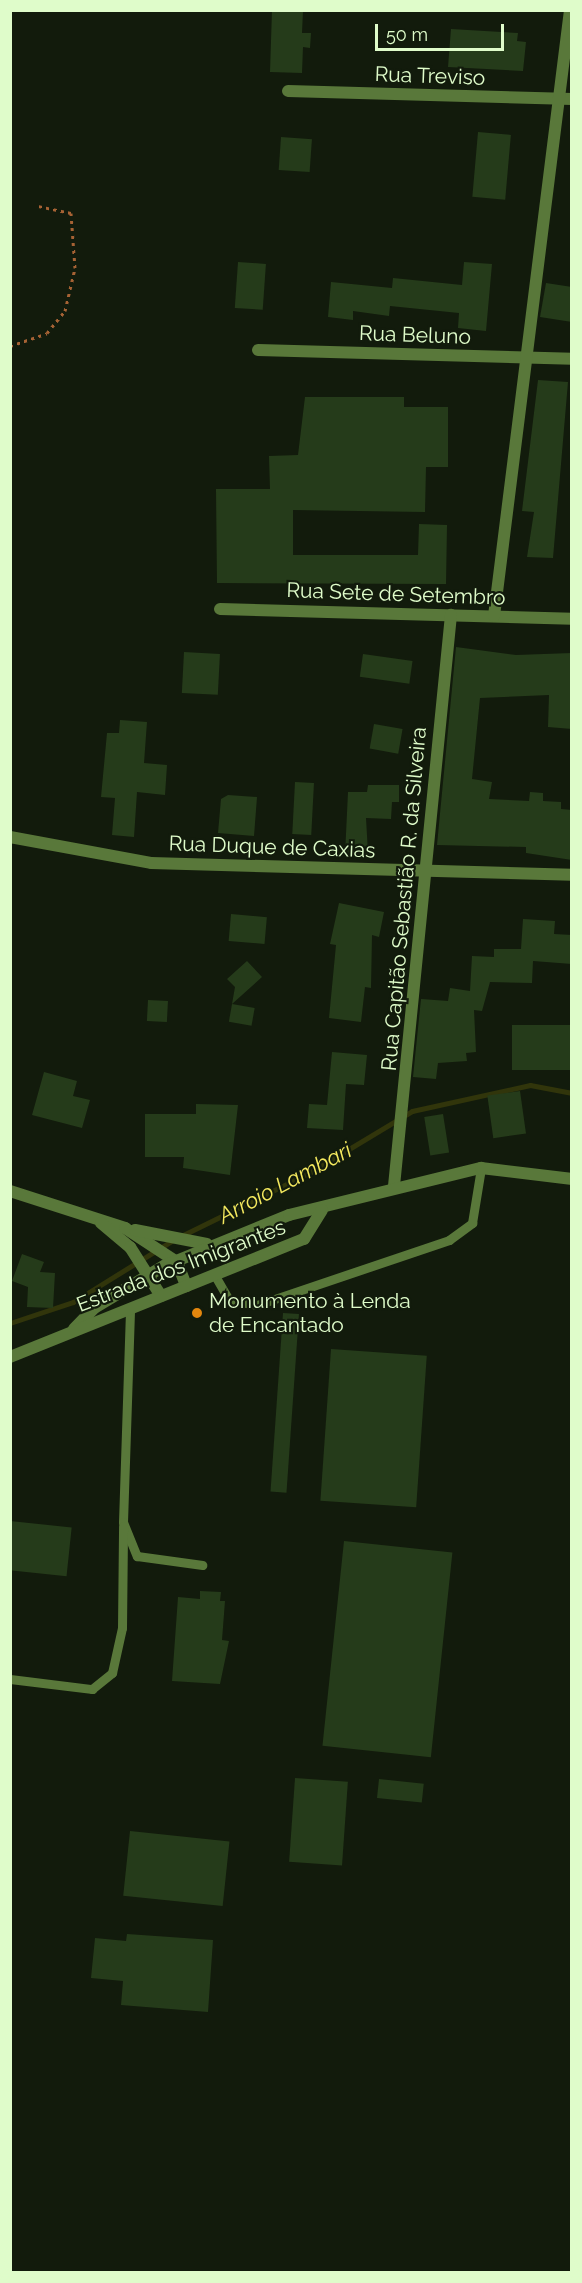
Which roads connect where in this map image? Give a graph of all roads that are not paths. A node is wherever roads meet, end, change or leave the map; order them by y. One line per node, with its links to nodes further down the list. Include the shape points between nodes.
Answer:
1 (570, 10): 3 (street)
2 (288, 91): 3 (street, Rua Treviso)
3 (558, 99): 4 (street, Rua Treviso); 6 (street)
4 (572, 99)
5 (258, 350): 6 (street, Rua Beluno)
6 (526, 358): 7 (street, Rua Beluno); 10 (street)
7 (572, 359)
8 (220, 609): 9 (street, Rua Sete de Setembro)
9 (451, 615): 10 (street, Rua Sete de Setembro); 13 (street, Rua Capitão Sebastião R. da Silveira)
10 (494, 616): 11 (street, Rua Sete de Setembro)
11 (572, 619)
12 (10, 837): 13 (street, Rua Duque de Caxias, via 151,863)
13 (426, 871): 14 (street, Rua Duque de Caxias); 17 (street, Rua Capitão Sebastião R. da Silveira)
14 (572, 875)
15 (481, 1168): 16 (street, Estrada dos Imigrantes); 17 (street, Estrada dos Imigrantes); 25 (lane, via 472,1223 449,1240 257,1305 229,1300)
16 (572, 1179)
17 (394, 1185): 19 (street, Estrada dos Imigrantes)
18 (10, 1191): 20 (street)
19 (322, 1210): 22 (street, Estrada dos Imigrantes, via 289,1215); 25 (street, Estrada dos Imigrantes, via 304,1239)
20 (96, 1218): 21 (street); 24 (street, via 130,1247)
21 (153, 1238): 22 (street); 23 (street)
22 (207, 1244): 23 (street, Estrada dos Imigrantes)
23 (174, 1260): 24 (street, Estrada dos Imigrantes); 26 (street)
24 (147, 1274): 27 (street); 29 (street, Estrada dos Imigrantes, via 94,1308)
25 (214, 1274): 26 (street, Estrada dos Imigrantes)
26 (186, 1286): 27 (street, Estrada dos Imigrantes)
27 (161, 1296): 28 (street, Estrada dos Imigrantes)
28 (130, 1311): 29 (street, Estrada dos Imigrantes); 31 (lane)
29 (74, 1329): 30 (street, Estrada dos Imigrantes)
30 (10, 1357)
31 (123, 1522): 32 (lane, via 137,1556); 33 (lane, via 122,1628 112,1673 92,1689)
32 (202, 1565)
33 (10, 1679)

